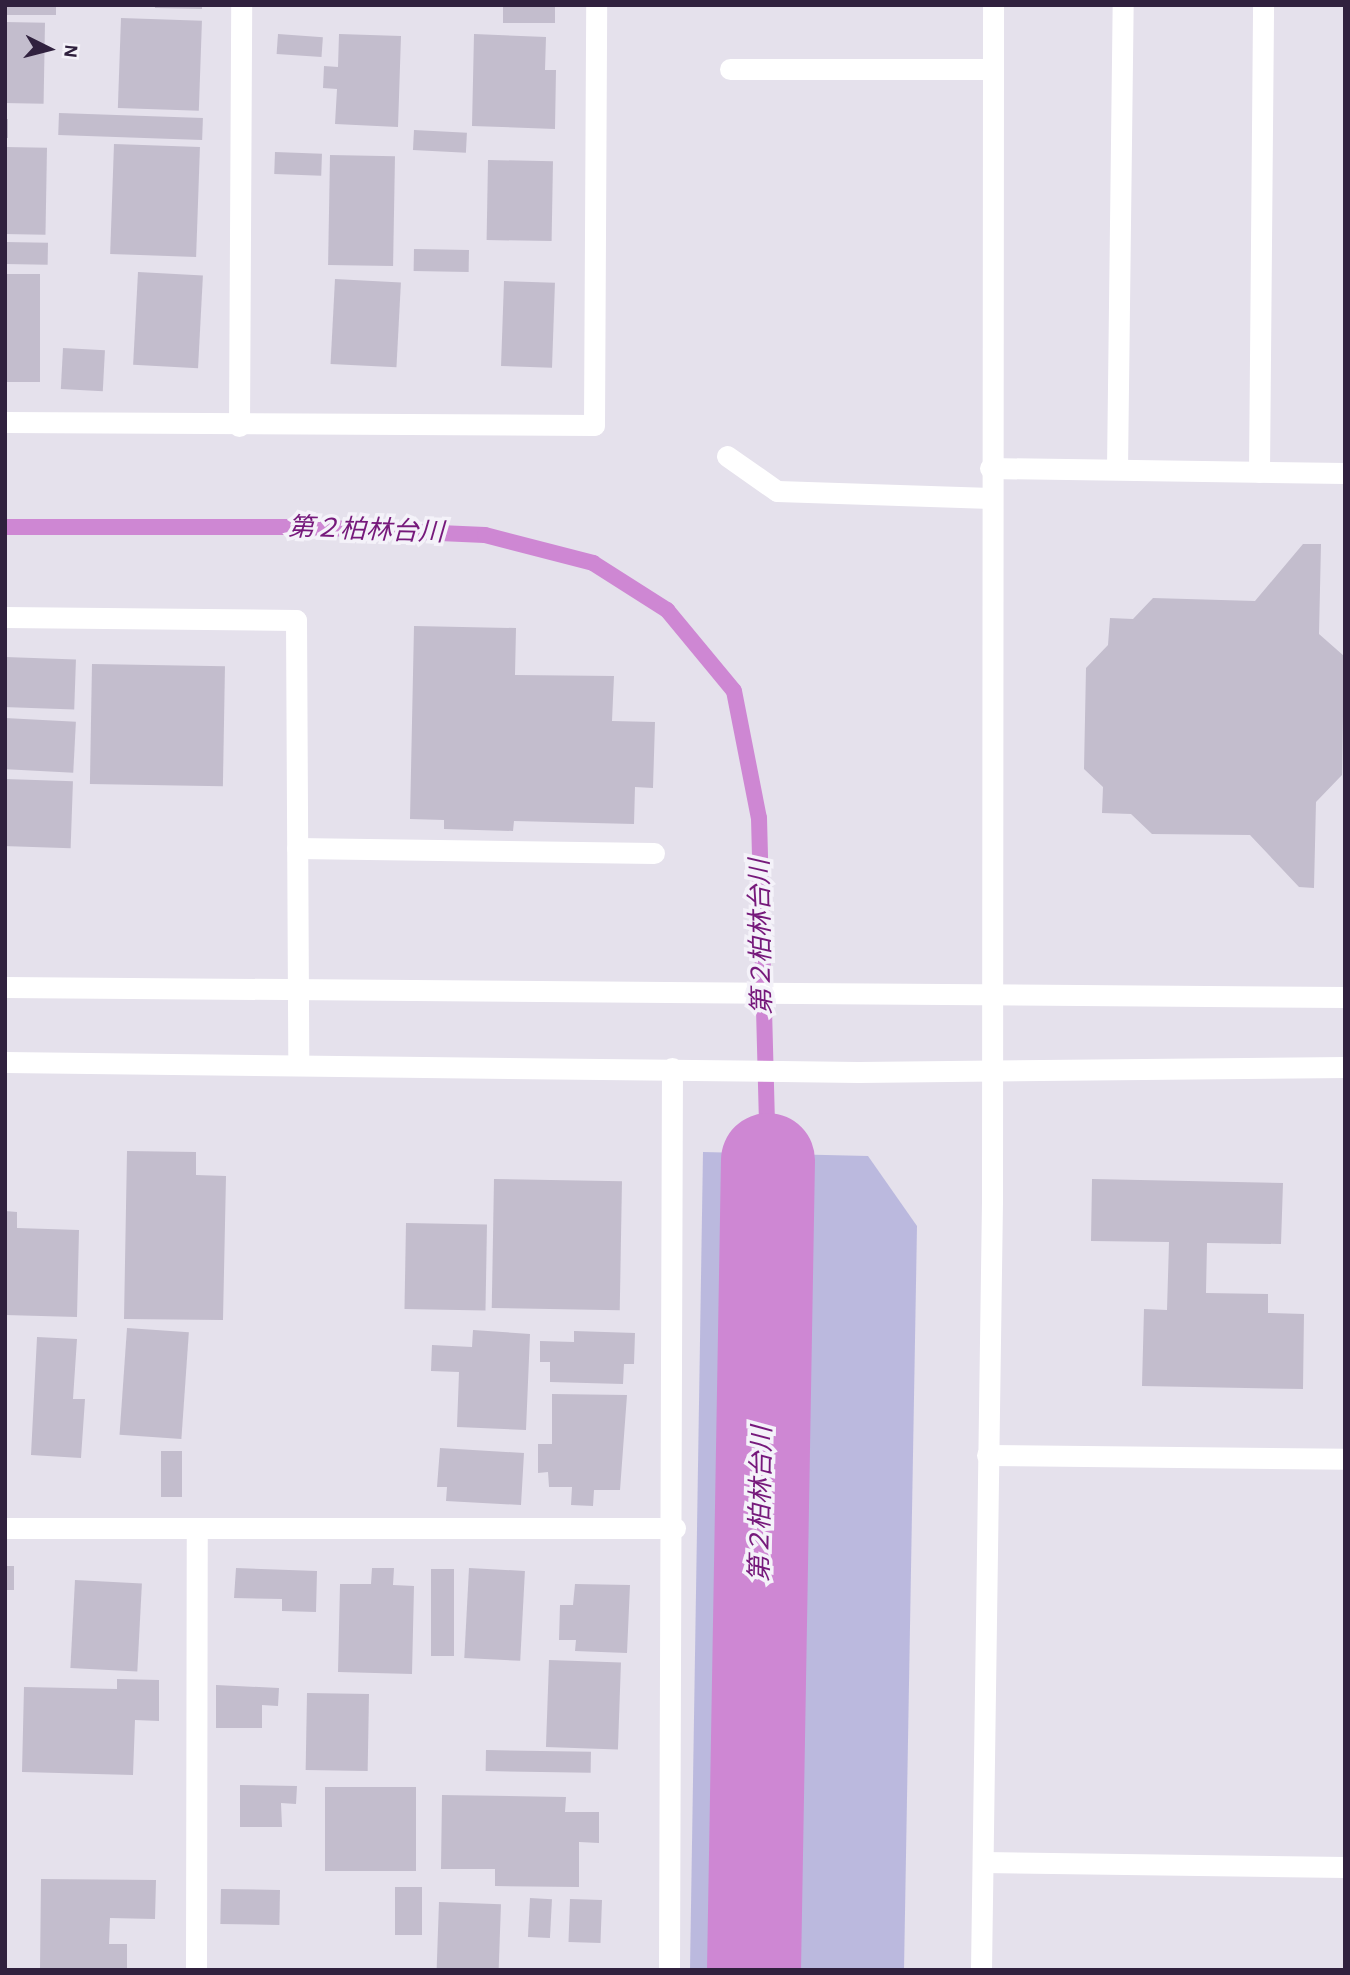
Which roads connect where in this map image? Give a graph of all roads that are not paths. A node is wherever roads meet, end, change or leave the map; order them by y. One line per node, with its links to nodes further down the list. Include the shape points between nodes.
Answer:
1 (241, 5): 9 (street)
2 (596, 5): 9 (street, via 594,425)
3 (993, 5): 7 (street)
4 (1123, 5): 12 (street)
5 (1263, 5): 13 (street)
6 (730, 69): 7 (street)
7 (993, 69): 11 (street)
8 (5, 422): 9 (street)
9 (239, 426)
10 (727, 456): 15 (street, via 777,491)
11 (990, 467): 12 (street); 15 (street)
12 (1117, 469): 13 (street)
13 (1259, 472): 14 (street)
14 (1345, 473)
15 (991, 498): 21 (street)
16 (5, 617): 17 (street, via 296,620)
17 (297, 848): 18 (street); 20 (street)
18 (654, 853)
19 (5, 987): 20 (street)
20 (298, 987): 21 (street, via 816,998); 24 (street)
21 (991, 993): 22 (street); 27 (street)
22 (1345, 997)
23 (5, 1062): 24 (street)
24 (298, 1063): 25 (street)
25 (672, 1068): 27 (street); 32 (street)
26 (1345, 1068): 27 (street)
27 (991, 1070): 28 (street)
28 (987, 1455): 29 (street); 33 (street)
29 (1345, 1458)
30 (5, 1528): 31 (street)
31 (197, 1528): 32 (street); 35 (street)
32 (675, 1528): 36 (street)
33 (983, 1862): 34 (street); 37 (street)
34 (1345, 1867)
35 (197, 1970)
36 (669, 1970)
37 (981, 1970)

